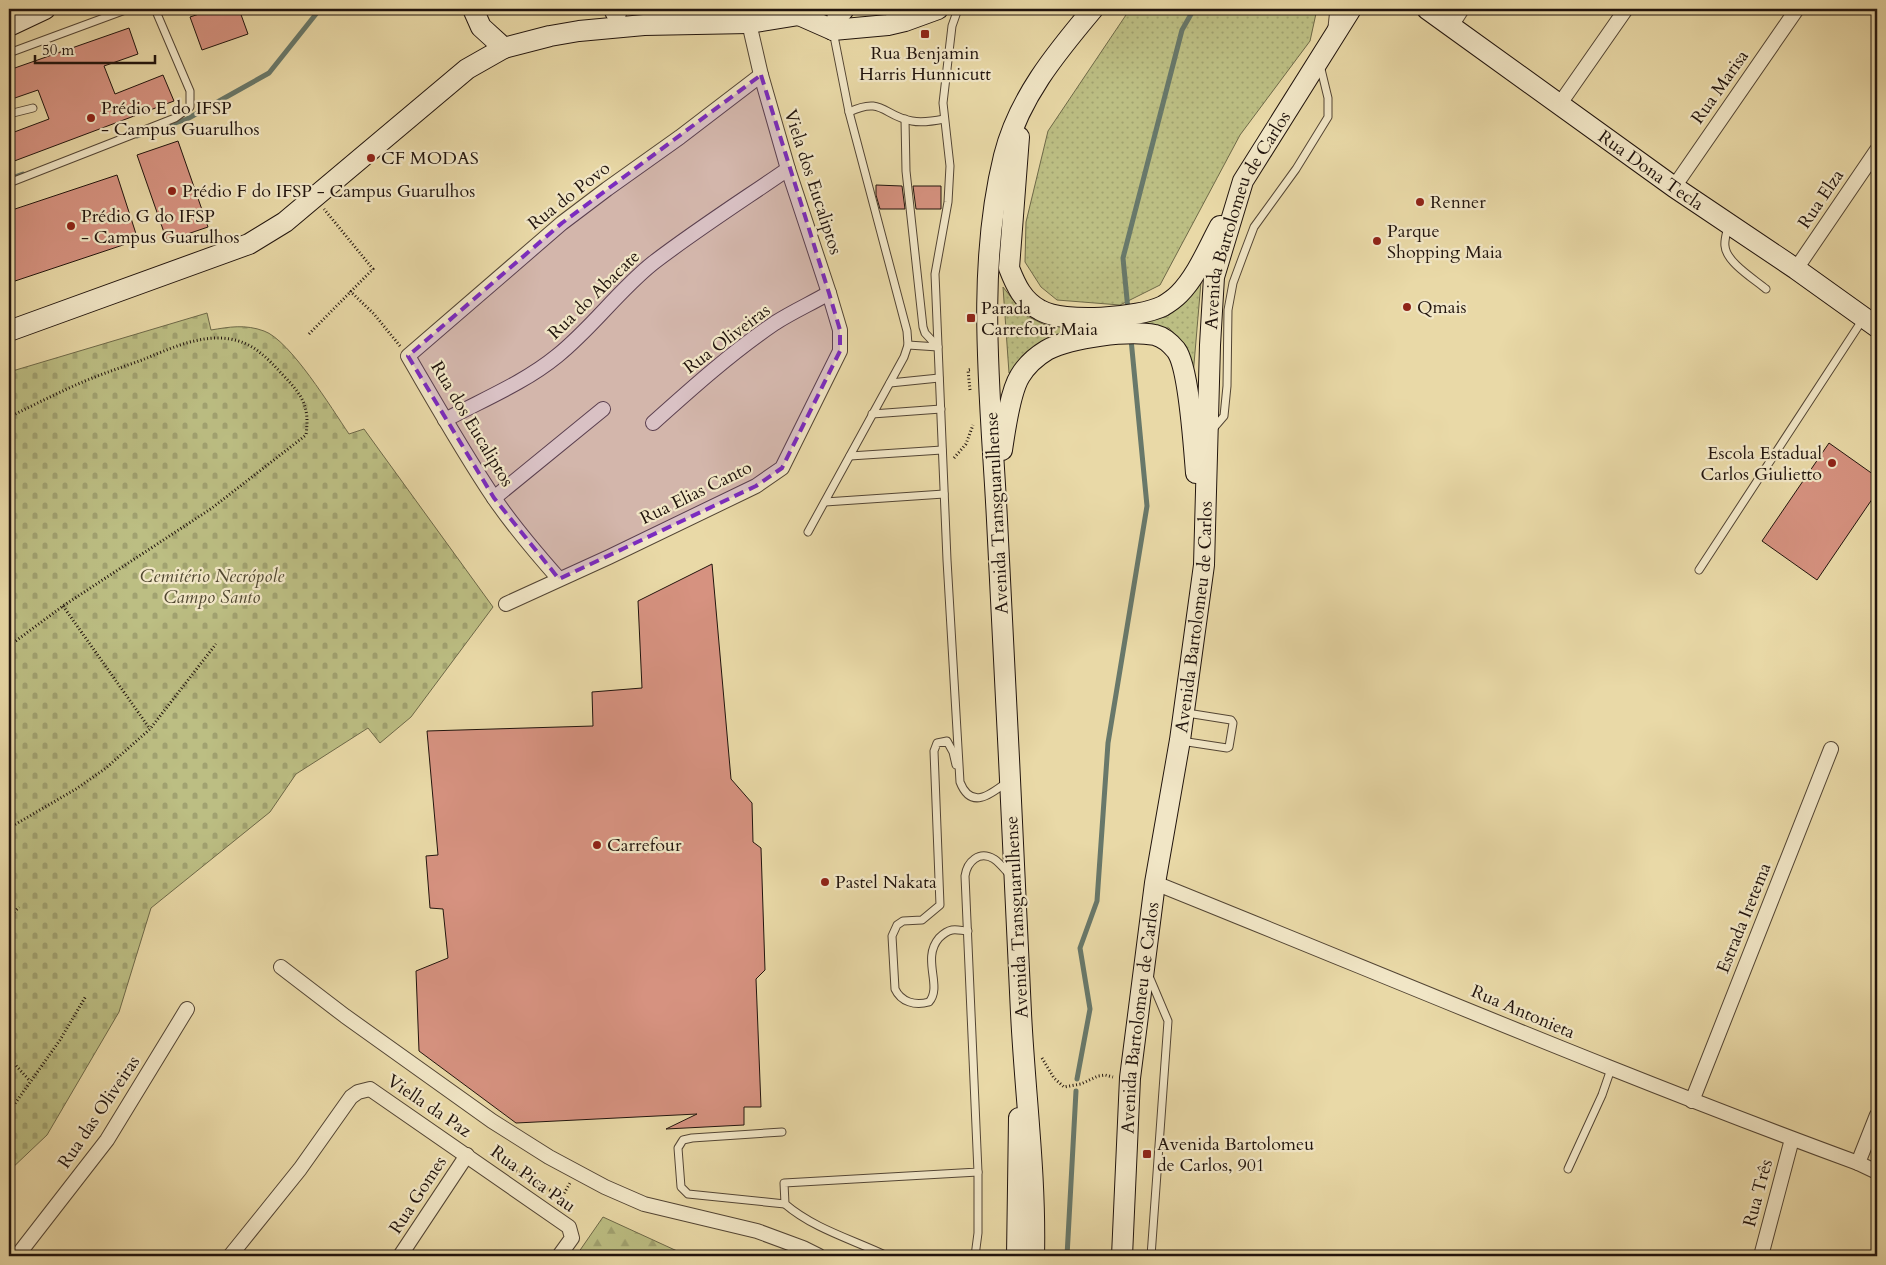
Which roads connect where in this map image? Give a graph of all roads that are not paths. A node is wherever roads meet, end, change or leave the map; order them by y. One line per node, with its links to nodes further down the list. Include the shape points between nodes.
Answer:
1 (46, 9): 18 (main road)
2 (128, 9): 24 (lane)
3 (154, 9): 38 (lane, via 190,90 190,107 175,118)
4 (472, 9): 20 (main road)
5 (844, 9): 22 (main road)
6 (938, 9): 22 (main road, via 888,25)
7 (958, 9): 34 (lane, via 948,54 942,103)
8 (1092, 9): 30 (main road, Avenida Transguarulhense, via 1039,76)
9 (1427, 9): 19 (main road, Rua Dona Tecla)
10 (1462, 9): 19 (street)
11 (1626, 9): 28 (street)
12 (1797, 9): 39 (street, Rua Marisa)
13 (615, 11): 17 (main road, via 632,22); 21 (main road, via 614,20)
14 (1347, 11): 25 (main road, Avenida Bartolomeu de Carlos)
15 (807, 12): 16 (main road); 22 (main road)
16 (749, 23): 17 (main road); 27 (street, Viela dos Eucaliptos)
17 (644, 25): 21 (main road)
18 (9, 26)
19 (1451, 26): 28 (main road, Rua Dona Tecla)
20 (481, 27): 23 (main road); 26 (main road, via 481,48)
21 (601, 28): 23 (main road)
22 (833, 30): 31 (lane)
23 (504, 48): 26 (main road)
24 (9, 54)
25 (1319, 61): 37 (main road, Avenida Bartolomeu de Carlos); 57 (lane, via 1328,98 1328,117 1254,227 1233,283 1228,310 1224,416)
26 (467, 69): 45 (main road, via 286,222 249,244)
27 (761, 75): 36 (street, Viela dos Eucaliptos); 49 (street, Rua do Povo, via 562,223)
28 (1559, 104): 39 (main road, Rua Dona Tecla)
29 (33, 108): 32 (lane)
30 (1021, 110): 37 (main road, via 1009,268 1017,288 1028,302 1058,317 1078,319 1140,313 1163,306 1179,294 1192,277); 63 (main road, Avenida Transguarulhense, via 1005,152 989,251 990,362)
31 (849, 112): 33 (lane, via 872,104); 46 (lane)
32 (9, 114)
33 (905, 119): 34 (lane); 47 (lane, via 906,172 923,327)
34 (944, 119): 47 (lane, via 950,166 948,202 935,274)
35 (1877, 150): 41 (street, Rua Elza)
36 (788, 169): 43 (street, Viela dos Eucaliptos); 55 (street, Rua do Abacate, via 654,262 557,356 535,372)
37 (1244, 181): 57 (main road, Avenida Bartolomeu de Carlos, via 1214,277)
38 (9, 182)
39 (1674, 186): 40 (main road, Rua Dona Tecla)
40 (1729, 223): 41 (main road, Rua Dona Tecla); 42 (lane, via 1724,245 1726,252 1735,264)
41 (1796, 269): 44 (main road, Rua Dona Tecla)
42 (1766, 288)
43 (830, 293): 48 (street, Viela dos Eucaliptos, via 840,330); 56 (street, Rua Oliveiras, via 750,341)
44 (1870, 322): 66 (lane)
45 (9, 331)
46 (908, 345): 47 (lane); 51 (lane)
47 (938, 347): 50 (lane)
48 (840, 351): 67 (street, Rua Elias Canto, via 782,468 756,486)
49 (408, 356): 55 (street, Rua dos Eucaliptos)
50 (939, 378): 51 (lane); 53 (lane)
51 (890, 383): 54 (lane)
52 (603, 409): 61 (street)
53 (941, 409): 54 (lane); 58 (lane)
54 (872, 414): 59 (lane)
55 (445, 420): 61 (street, Rua dos Eucaliptos)
56 (652, 423)
57 (1208, 436): 65 (main road, Avenida Bartolomeu de Carlos)
58 (942, 450): 59 (lane); 60 (lane)
59 (850, 456): 62 (lane)
60 (944, 494): 62 (lane); 73 (lane)
61 (494, 498): 67 (street, Rua dos Eucaliptos)
62 (825, 502): 64 (lane)
63 (998, 524): 65 (main road, via 1000,468 1015,386 1034,359 1046,350 1088,337 1156,335 1178,352 1186,380); 72 (main road, Avenida Transguarulhense)
64 (808, 532)
65 (1204, 565): 69 (main road, Avenida Bartolomeu de Carlos)
66 (1699, 570)
67 (559, 579): 68 (street, Rua Elias Canto)
68 (506, 604)
69 (1184, 712): 70 (main road, Avenida Bartolomeu de Carlos); 70 (lane, via 1233,723 1227,748)
70 (1180, 740): 75 (main road, Avenida Bartolomeu de Carlos)
71 (1831, 749): 82 (street, Estrada Iretema)
72 (1011, 779): 73 (lane, via 992,794 979,798 969,796); 74 (main road, Avenida Transguarulhense)
73 (960, 782): 76 (lane, via 947,741 937,743 934,751 940,905 922,920 897,924 892,936 895,989 899,997 905,1001 929,1002 934,993 930,960 934,944 951,930)
74 (1015, 880): 76 (lane, via 995,860 986,856 971,861 965,876); 80 (main road, Avenida Transguarulhense)
75 (1155, 883): 78 (main road, Avenida Bartolomeu de Carlos); 81 (street, Rua Antonieta)
76 (968, 931): 89 (lane)
77 (281, 967): 96 (street, via 492,1121 605,1188 644,1204 757,1231)
78 (1145, 967): 101 (main road, Avenida Bartolomeu de Carlos, via 1130,1078); 102 (lane, via 1168,1021)
79 (188, 1009): 92 (street, Rua das Oliveiras, via 107,1140)
80 (1030, 1047): 99 (main road, via 1018,1138); 100 (main road)
81 (1611, 1069): 82 (street, Rua Antonieta); 88 (lane)
82 (1692, 1101): 85 (street, Rua Antonieta)
83 (1877, 1115): 87 (street)
84 (782, 1132): 91 (lane, via 692,1138 683,1140 678,1148 680,1188 688,1194)
85 (1792, 1139): 87 (street, Rua Antonieta); 103 (street, Rua Três)
86 (467, 1155): 93 (street, Viella da Paz, via 370,1089 358,1092); 94 (street, Rua Gomes); 95 (street, Rua Pica Pau, via 569,1227 572,1238)
87 (1858, 1163): 90 (street, Rua Antonieta)
88 (1568, 1169)
89 (978, 1172): 91 (lane, via 784,1183); 98 (lane)
90 (1877, 1172)
91 (785, 1204): 97 (lane, via 808,1221)
92 (17, 1256)
93 (230, 1256)
94 (400, 1256)
95 (559, 1256)
96 (819, 1256)
97 (888, 1256)
98 (975, 1256)
99 (1017, 1256)
100 (1034, 1256)
101 (1122, 1256)
102 (1151, 1256)
103 (1761, 1256)

